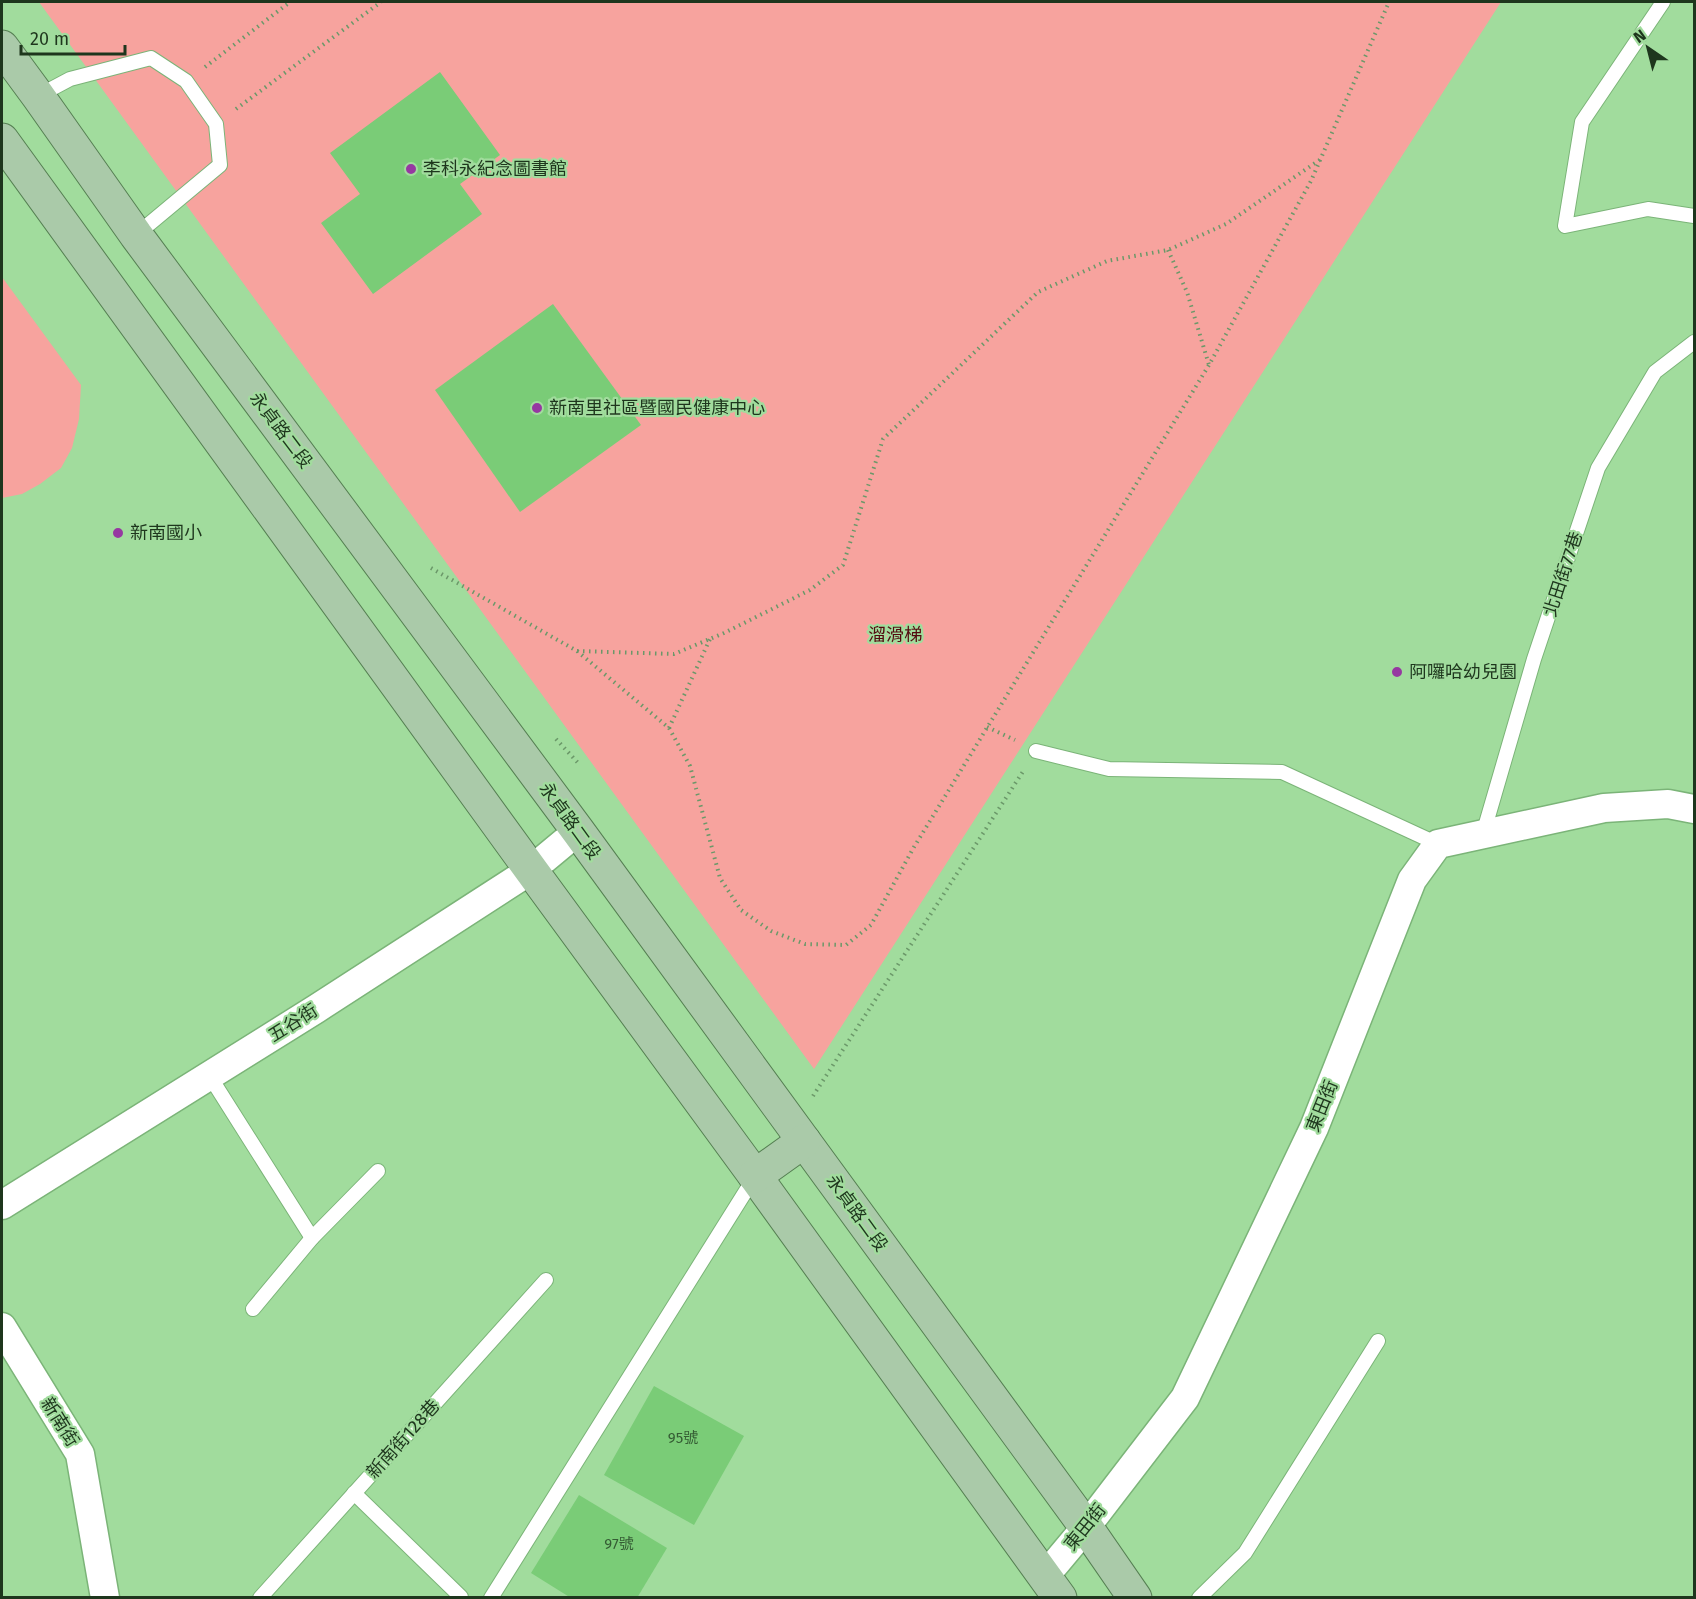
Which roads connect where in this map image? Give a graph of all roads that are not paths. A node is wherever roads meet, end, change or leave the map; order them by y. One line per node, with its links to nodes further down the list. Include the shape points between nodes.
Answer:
1 (1663, 2): 5 (lane, via 1582,122 1565,226 1648,209)
2 (2, 47): 3 (main road, 永貞路二段)
3 (38, 96): 6 (main road, 永貞路二段); 6 (lane, via 70,79 151,58 186,81 216,124 220,165)
4 (2, 140): 13 (main road)
5 (1695, 216)
6 (136, 235): 10 (main road, 永貞路二段)
7 (1695, 342): 11 (lane, 北田街77巷, via 1655,372 1598,468 1534,659)
8 (1036, 751): 12 (lane, via 1109,769 1282,771)
9 (1695, 809): 11 (street, via 1668,804 1604,808)
10 (578, 831): 13 (street, 五谷街); 15 (main road, 永貞路二段)
11 (1483, 834): 12 (street)
12 (1438, 844): 25 (street, 東田街, via 1412,880 1314,1128 1185,1398)
13 (531, 870): 14 (street, 五谷街); 17 (main road)
14 (209, 1075): 18 (street, 五谷街); 19 (lane)
15 (804, 1141): 17 (main road); 25 (main road, 永貞路二段)
16 (378, 1171): 19 (lane)
17 (755, 1176): 26 (main road); 30 (lane)
18 (2, 1204)
19 (312, 1238): 21 (lane)
20 (546, 1280): 24 (lane, 新南街128巷)
21 (253, 1310)
22 (2, 1327): 27 (street, 新南街, via 80,1454)
23 (1378, 1341): 32 (lane, via 1245,1553)
24 (354, 1493): 28 (lane, 新南街128巷); 29 (lane)
25 (1086, 1527): 26 (street, 東田街); 31 (main road, 永貞路二段)
26 (1053, 1587)
27 (105, 1598)
28 (260, 1598)
29 (461, 1598)
30 (491, 1598)
31 (1135, 1598)
32 (1199, 1598)

